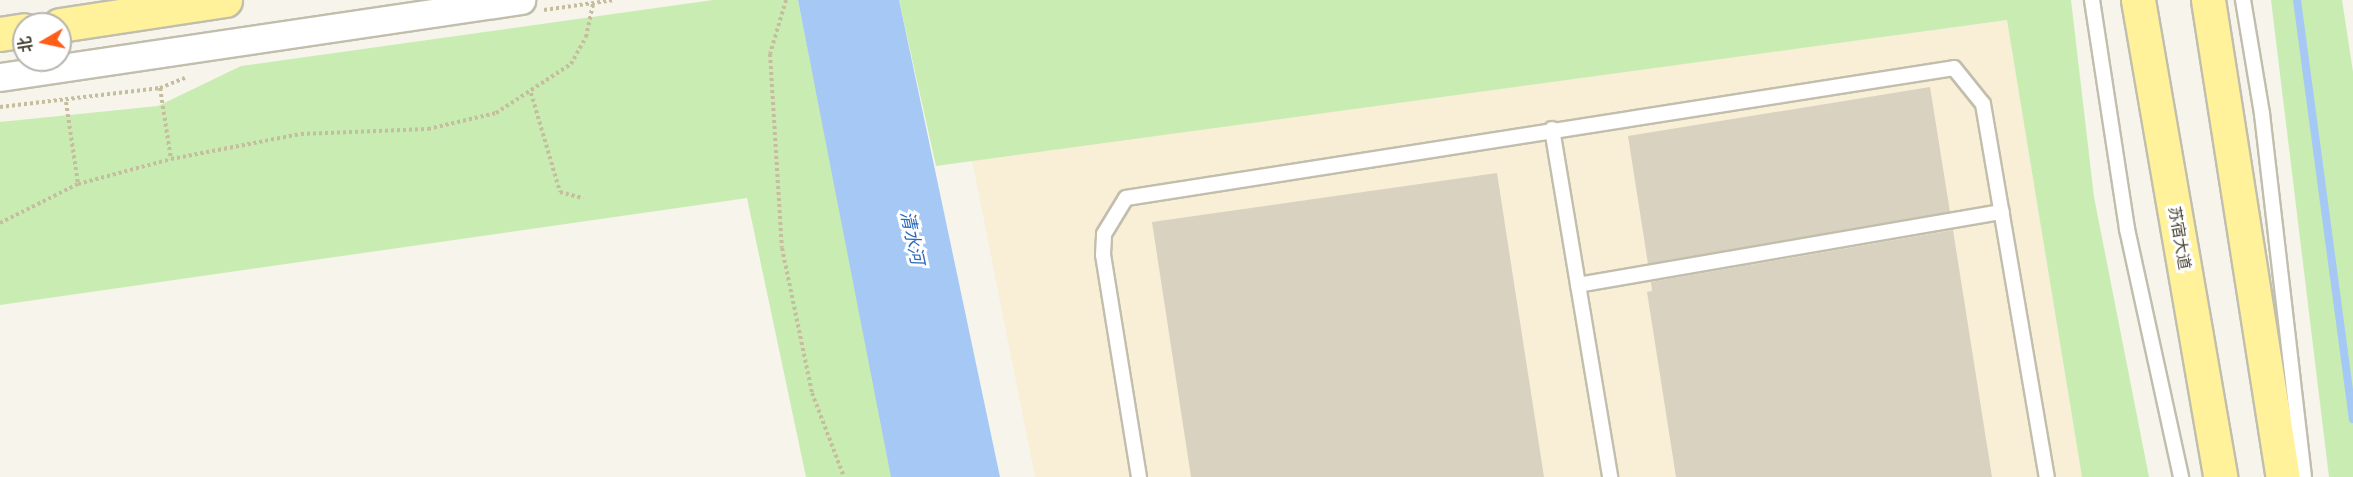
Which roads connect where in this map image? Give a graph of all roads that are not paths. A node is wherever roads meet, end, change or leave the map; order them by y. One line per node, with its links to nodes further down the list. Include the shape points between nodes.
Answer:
1 (225, 0): 7 (main road)
2 (521, 0): 8 (street)
3 (2092, 0): 15 (lane, via 2127,229)
4 (2138, 0): 16 (main road, 苏宿大道)
5 (2208, 0): 17 (main road)
6 (2243, 0): 18 (lane, via 2262,114)
7 (72, 23)
8 (0, 77)
9 (1552, 129): 10 (lane, via 1954,68 1983,104); 11 (lane); 12 (lane, via 1126,198 1104,234 1103,255)
10 (2002, 212): 11 (lane); 14 (lane)
11 (1578, 285): 13 (lane)
12 (1139, 477)
13 (1610, 477)
14 (2047, 477)
15 (2181, 477)
16 (2220, 477)
17 (2283, 477)
18 (2304, 477)

